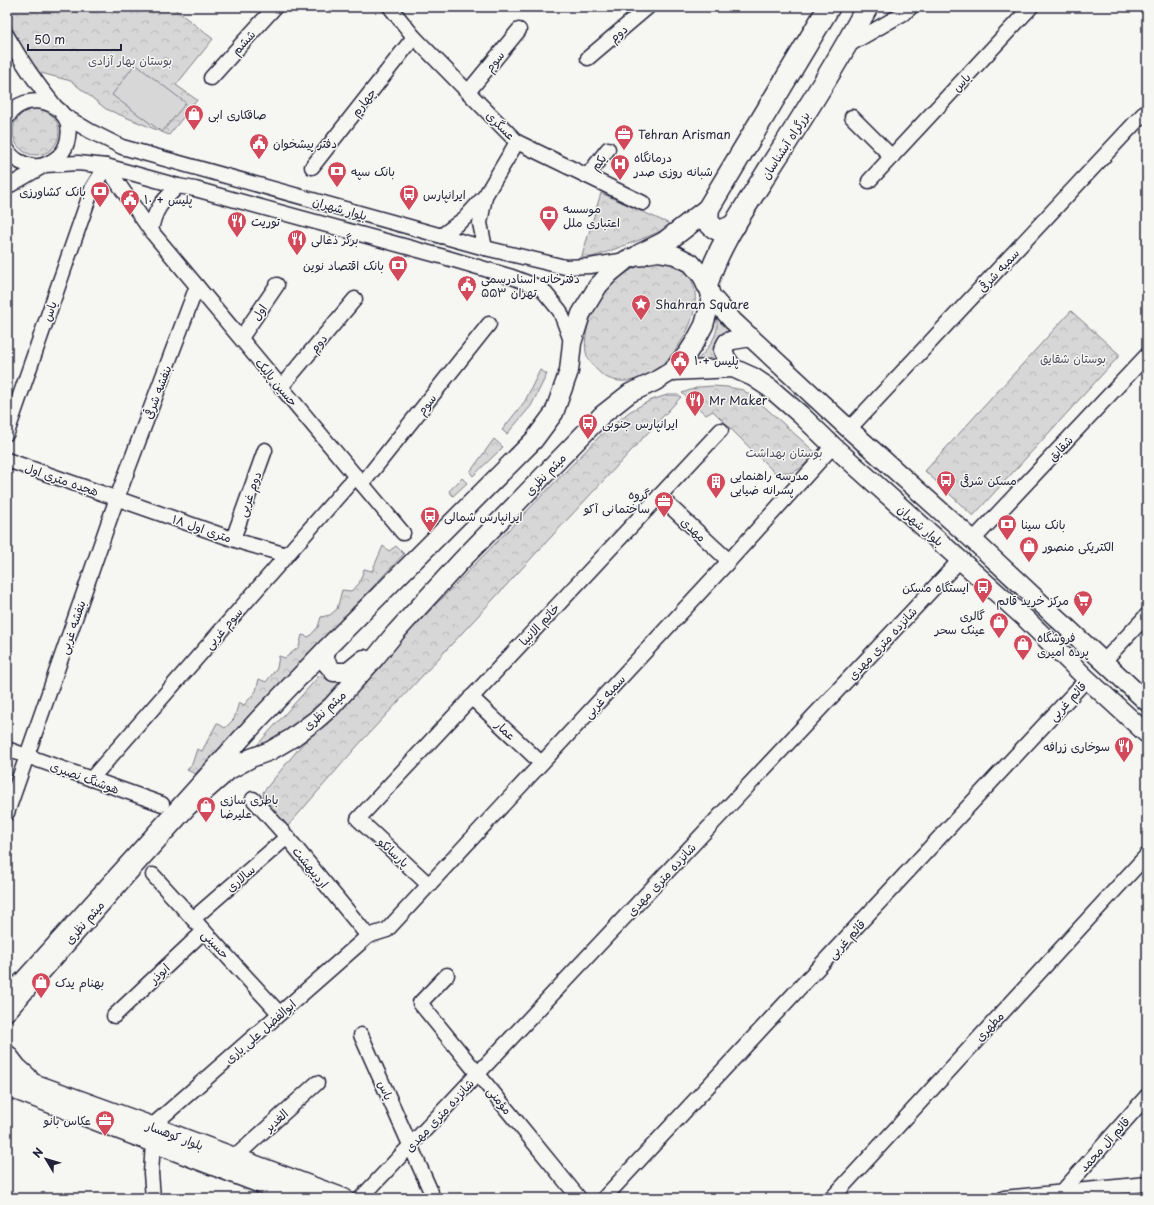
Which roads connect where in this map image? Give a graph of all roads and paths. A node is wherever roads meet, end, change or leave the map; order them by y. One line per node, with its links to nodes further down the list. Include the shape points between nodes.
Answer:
1 (275, 7): 13 (street, ششم)
2 (390, 7): 10 (street, عسگری)
3 (648, 7): 12 (street, دوم)
4 (830, 7): 32 (highway)
5 (867, 7): 11 (highway, بزرگراه آبشناسان)
6 (911, 7): 11 (street)
7 (1031, 7): 22 (street, یاس)
8 (519, 30): 14 (street, سوم)
9 (7, 36): 16 (street, بلوار شهران, via 35,82)
10 (414, 37): 14 (street, عسگری); 25 (street, چهارم)
11 (846, 46): 33 (highway, بزرگراه آبشناسان)
12 (588, 58)
13 (211, 78)
14 (468, 92): 19 (street, عسگری)
15 (1147, 110): 50 (street, سمیه شرقی)
16 (60, 111): 18 (street, via 47,102 37,100 17,106); 23 (street, via 67,124 67,144 62,153); 35 (street, بلوار شهران, via 90,131 122,147)
17 (852, 117): 22 (street)
18 (7, 118)
19 (517, 142): 26 (street, عسگری); 30 (street)
20 (7, 149): 23 (street, بلوار شهران, via 25,164)
21 (608, 149): 26 (street, یکم)
22 (892, 156): 27 (street, یاس)
23 (45, 165): 24 (street, بلوار شهران, via 78,163); 29 (street)
24 (106, 166): 28 (street, بلوار شهران); 34 (street, حسین پالیک); 52 (street, یاس, via 92,189)
25 (312, 167)
26 (587, 176): 31 (street, عسگری)
27 (869, 181)
28 (178, 186): 34 (street, via 160,204); 45 (street, بلوار شهران, via 444,257 541,288 560,311)
29 (7, 187)
30 (485, 196): 35 (street); 36 (street, via 480,223)
31 (643, 203)
32 (708, 209): 33 (highway, via 708,222 715,229 722,231); 37 (highway, via 664,243)
33 (735, 225): 40 (highway, بزرگراه آبشناسان, via 717,255)
34 (151, 231): 39 (street, حسین پالیک)
35 (442, 236): 36 (street, بلوار شهران)
36 (484, 248): 37 (street, بلوار شهران, via 565,267 590,266)
37 (633, 257): 40 (main road, بلوار شهران, via 658,252 675,255 691,263); 45 (main road, via 610,273 598,286 581,314)
38 (277, 285): 44 (street, اول)
39 (197, 286): 44 (street, حسین پالیک); 58 (street, بنفشه شرقی)
40 (709, 290): 43 (main road, بلوار شهران, via 724,311); 48 (main road, via 708,311 704,324 687,354)
41 (355, 299): 49 (street, دوم)
42 (489, 324): 56 (street, سوم)
43 (751, 337): 47 (main road, via 727,342 723,350); 50 (main road, بلوار شهران)
44 (241, 338): 49 (street, حسین پالیک)
45 (572, 344): 67 (main road, via 569,371 554,413 534,440)
46 (1147, 355): 61 (street, شقایق)
47 (733, 368): 48 (main road, بلوار شهران); 53 (main road, بلوار شهران, via 771,389)
48 (672, 371): 66 (main road, میثم نظری, via 630,393 602,415)
49 (281, 387): 56 (street, حسین پالیک)
50 (849, 429): 61 (main road, بلوار شهران)
51 (721, 430): 57 (street, خاتم الانبیا)
52 (7, 433)
53 (832, 446): 63 (main road, بلوار شهران); 64 (street, سمیه غربی)
54 (264, 450): 60 (street, دوم غربی)
55 (7, 460): 58 (street, هجده متری اول)
56 (359, 480): 59 (street, حسین پالیک); 62 (street, سوم غربی)
57 (659, 496): 64 (street, مهدی); 70 (street, خاتم الانبیا)
58 (117, 498): 60 (street, ۱۸ متری اول); 74 (street, بنفشه غربی)
59 (403, 533)
60 (233, 539): 62 (street, ۱۸ متری اول)
61 (972, 540): 68 (main road, بلوار شهران)
62 (287, 556): 76 (street, سوم غربی)
63 (960, 560): 69 (main road, بلوار شهران, via 1027,620); 96 (street, شانزده متری مهدی)
64 (729, 561): 75 (street, سمیه غربی)
65 (1147, 615): 68 (street)
66 (396, 632): 67 (main road, via 348,672 334,672 328,667 324,660); 89 (main road, میثم نظری, via 332,706 316,720 270,751 229,770 188,806)
67 (327, 648): 89 (main road, via 258,719)
68 (1104, 661): 71 (main road, بلوار شهران)
69 (1087, 679): 72 (main road, بلوار شهران); 112 (street, قائم غربی)
70 (471, 698): 75 (street, عمار); 80 (street, خاتم الانبیا)
71 (1147, 702)
72 (1147, 734)
73 (7, 749): 74 (street, هوشنگ نصیری)
74 (27, 756): 76 (street, هوشنگ نصیری); 79 (street)
75 (541, 763): 84 (street, سمیه غربی)
76 (91, 779): 78 (street, هوشنگ نصیری)
77 (253, 799): 81 (street, اردیبهشت)
78 (162, 804)
79 (7, 813)
80 (358, 819): 84 (street, پارسانکو)
81 (287, 837): 85 (street, سالاری); 87 (street, اردیبهشت)
82 (1147, 855): 113 (street, مطهری)
83 (153, 875): 85 (street, حسینی)
84 (429, 885): 87 (street, سمیه غربی, via 387,930)
85 (193, 919): 86 (street, حسینی)
86 (204, 931): 90 (street, حسینی); 91 (street, ابوذر)
87 (368, 936): 90 (street, ابوالفضل علی یاری)
88 (447, 975): 96 (street, مؤمنی, via 420,1003)
89 (11, 1003): 92 (main road)
90 (279, 1013): 101 (street, ابوالفضل علی یاری)
91 (114, 1016)
92 (7, 1021)
93 (362, 1034): 102 (street, یاس)
94 (7, 1054): 98 (main road, via 16,1067)
95 (7, 1071): 98 (main road, بلوار کوهسار)
96 (478, 1074): 102 (street, شانزده متری مهدی); 111 (street, مؤمنی)
97 (317, 1083): 103 (street, الغدیر)
98 (36, 1084): 101 (main road, بلوار کوهسار)
99 (11, 1091): 101 (main road, بلوار کوهسار)
100 (1147, 1096): 106 (street, قائم آل محمد)
101 (152, 1134): 103 (main road, بلوار کوهسار); 107 (street, via 151,1173); 108 (main road, بلوار کوهسار)
102 (410, 1146): 105 (street, یاس); 110 (street, شانزده متری مهدی)
103 (235, 1157): 109 (main road, بلوار کوهسار)
104 (1147, 1184): 106 (street)
105 (431, 1192)
106 (1061, 1193): 114 (street)
107 (154, 1198)
108 (297, 1198)
109 (344, 1198)
110 (361, 1198)
111 (579, 1198)
112 (604, 1198)
113 (832, 1198)
114 (1004, 1198)

